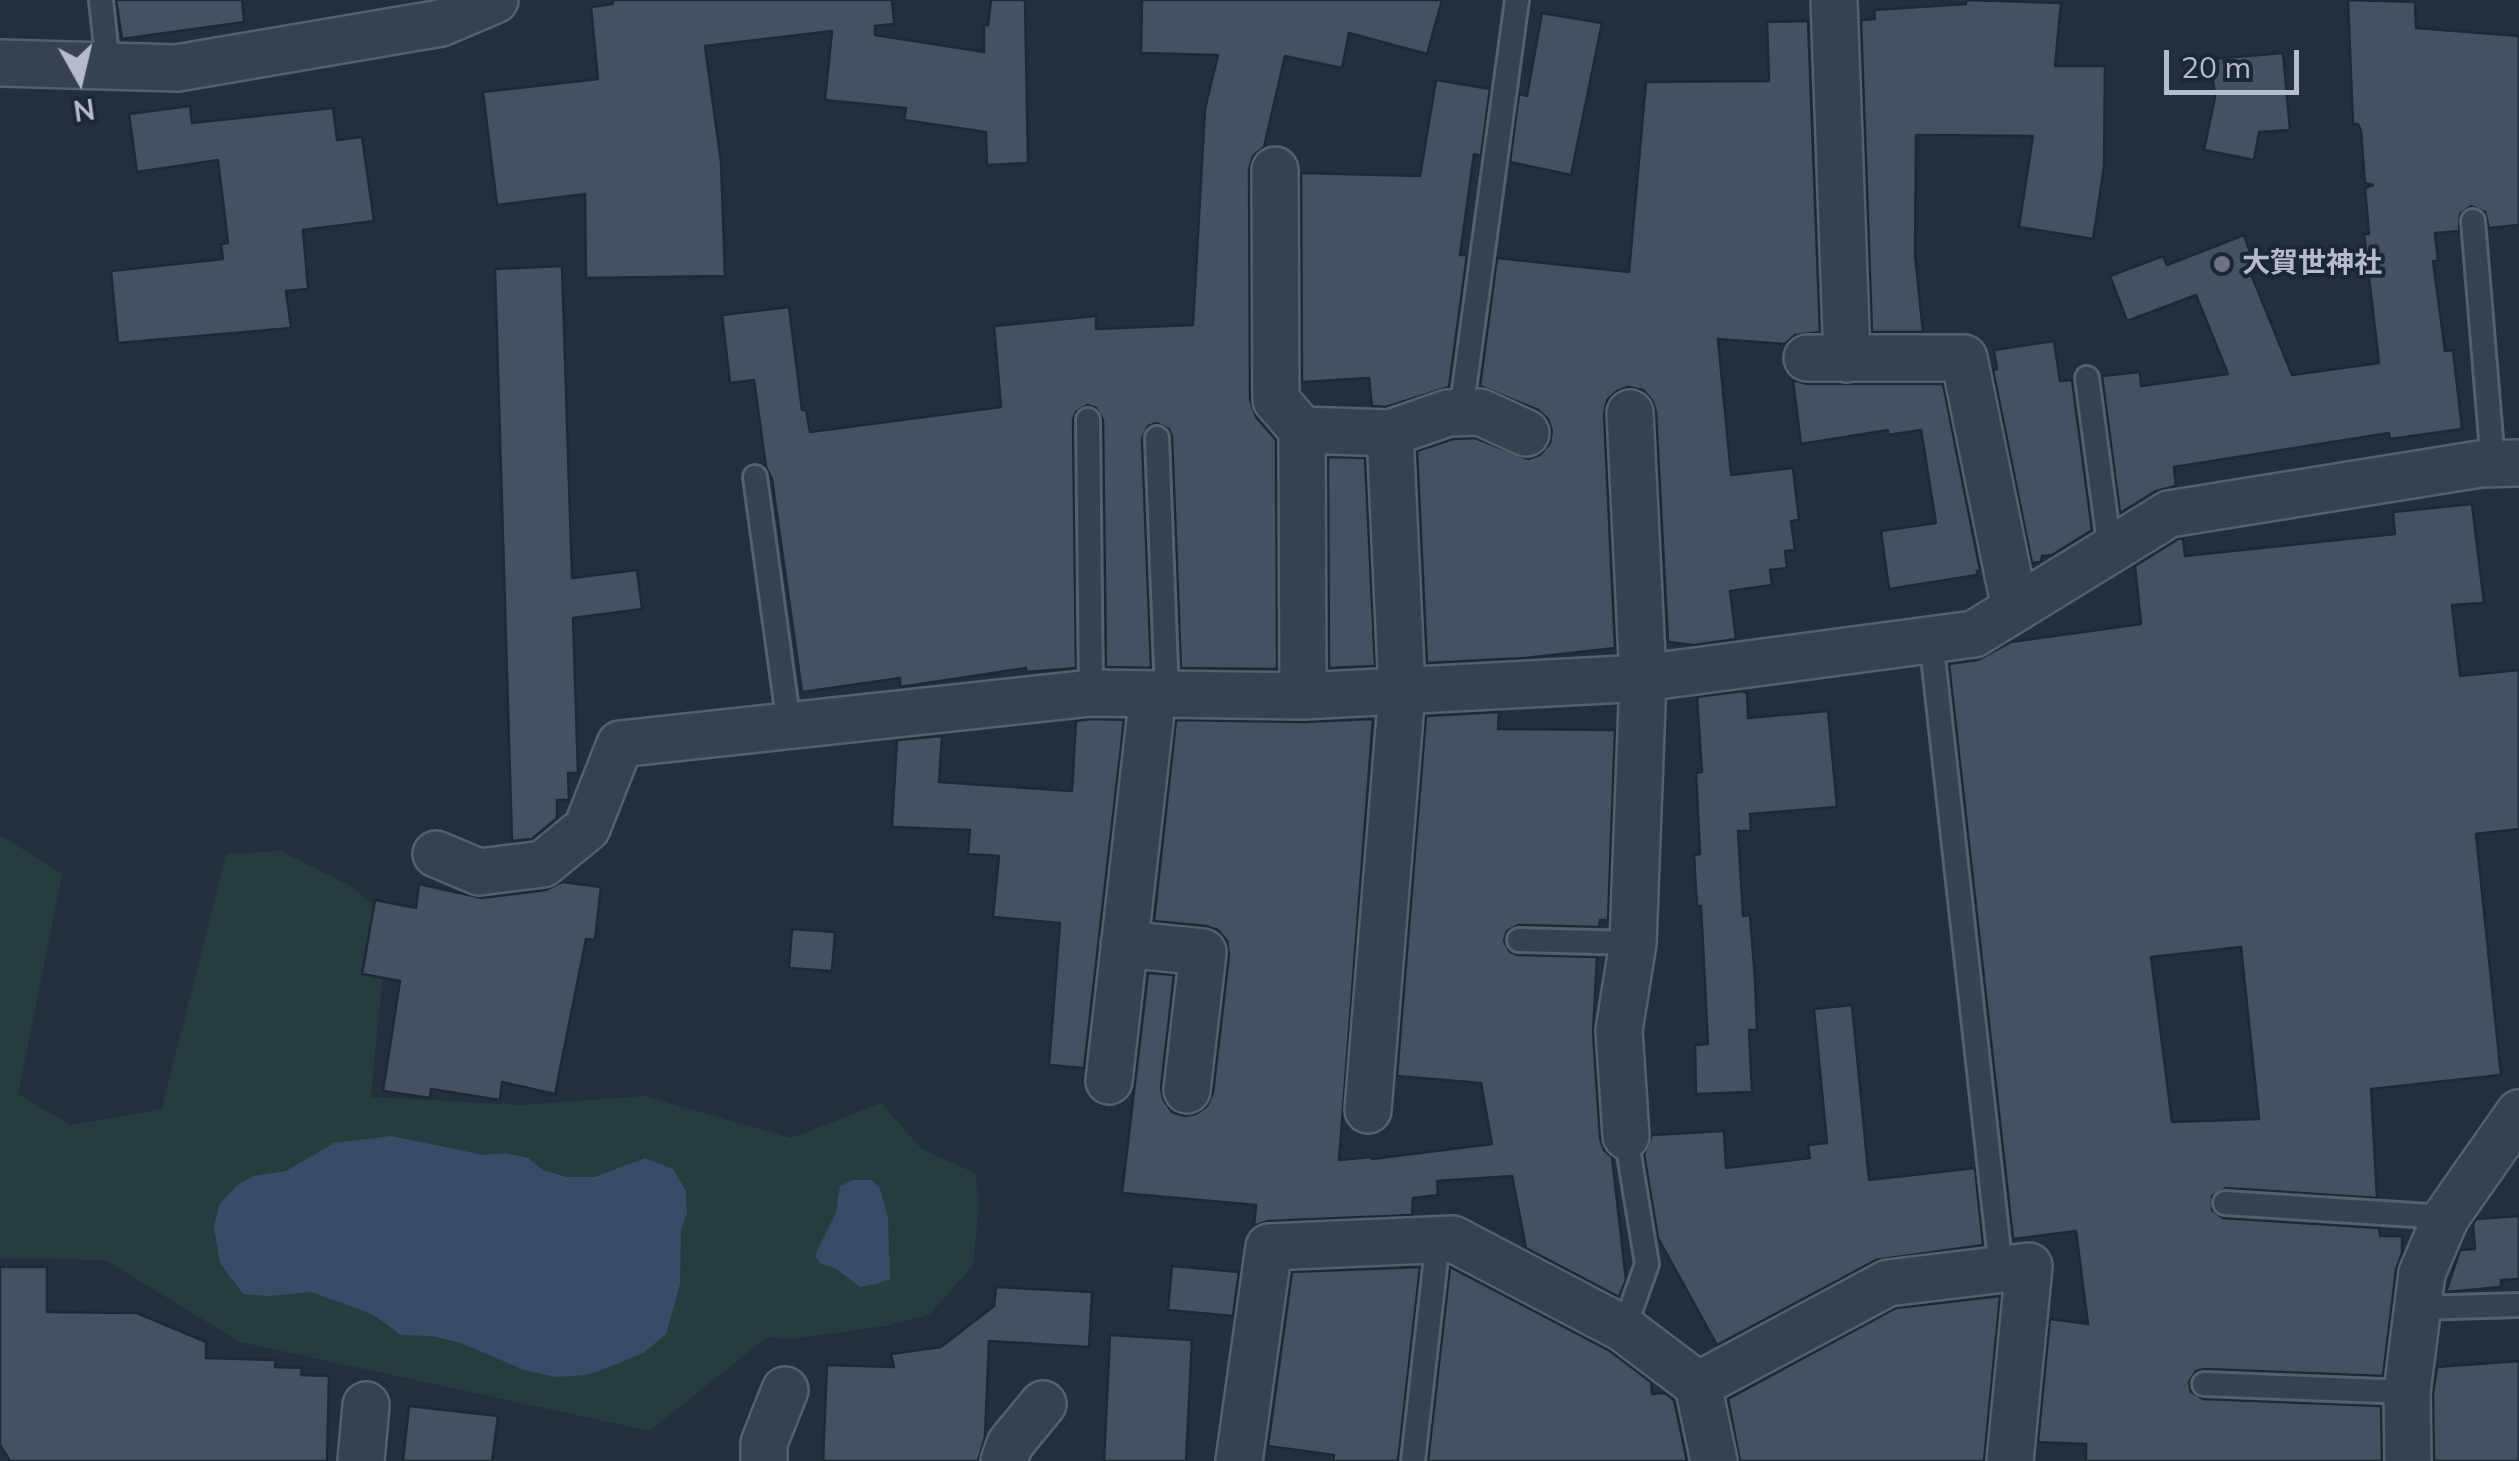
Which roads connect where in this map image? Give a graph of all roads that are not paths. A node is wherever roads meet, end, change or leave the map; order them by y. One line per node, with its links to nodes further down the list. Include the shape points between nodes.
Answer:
1 (100, 0): 6 (lane)
2 (1517, 0): 10 (lane)
3 (1834, 0): 20 (street, via 1827,359 1964,358)
4 (483, 3): 6 (street, via 441,23 292,50 177,68)
5 (0, 63): 6 (street)
6 (108, 66)
7 (1275, 170): 13 (street, via 1276,400)
8 (2473, 221): 17 (lane)
9 (2088, 378): 19 (lane)
10 (1461, 412): 14 (street); 15 (street, via 1480,412)
11 (1630, 413): 22 (street)
12 (1088, 420): 24 (lane)
13 (1302, 430): 14 (street); 26 (street)
14 (1390, 433): 23 (street)
15 (1526, 433)
16 (1157, 438): 25 (lane)
17 (2506, 463): 19 (street, via 2169,514)
18 (754, 477): 27 (lane)
19 (2110, 550): 20 (street)
20 (2015, 609): 21 (street, via 1974,634)
21 (1930, 639): 22 (street); 40 (lane)
22 (1642, 678): 23 (street); 30 (street)
23 (1402, 691): 26 (street); 34 (street)
24 (1091, 693): 25 (street); 27 (street)
25 (1160, 694): 26 (street); 31 (street)
26 (1303, 696)
27 (790, 725): 28 (street, via 620,744 587,828 543,864 480,872)
28 (436, 854)
29 (1520, 940): 30 (lane)
30 (1633, 943): 36 (street, via 1620,1030)
31 (1124, 944): 32 (street); 33 (street, via 1203,952)
32 (1109, 1081)
33 (1188, 1090)
34 (1368, 1110)
35 (2519, 1113): 38 (street)
36 (1626, 1136): 43 (lane, via 1647,1264)
37 (2225, 1204): 38 (lane)
38 (2446, 1218): 42 (street, via 2422,1273)
39 (1438, 1240): 43 (street, via 1453,1239); 53 (street, via 1269,1247); 54 (lane)
40 (2001, 1270): 45 (street, via 1888,1283); 56 (street, via 2029,1266)
41 (2519, 1305): 42 (lane)
42 (2418, 1308): 47 (street)
43 (1624, 1328): 45 (street)
44 (2204, 1384): 47 (lane)
45 (1698, 1385): 55 (street)
46 (786, 1390): 51 (street, via 764,1442)
47 (2407, 1392): 57 (street)
48 (1043, 1404): 52 (street)
49 (366, 1405): 50 (street)
50 (361, 1461)
51 (764, 1461)
52 (1004, 1461)
53 (1238, 1461)
54 (1413, 1461)
55 (1714, 1461)
56 (2010, 1461)
57 (2408, 1461)

